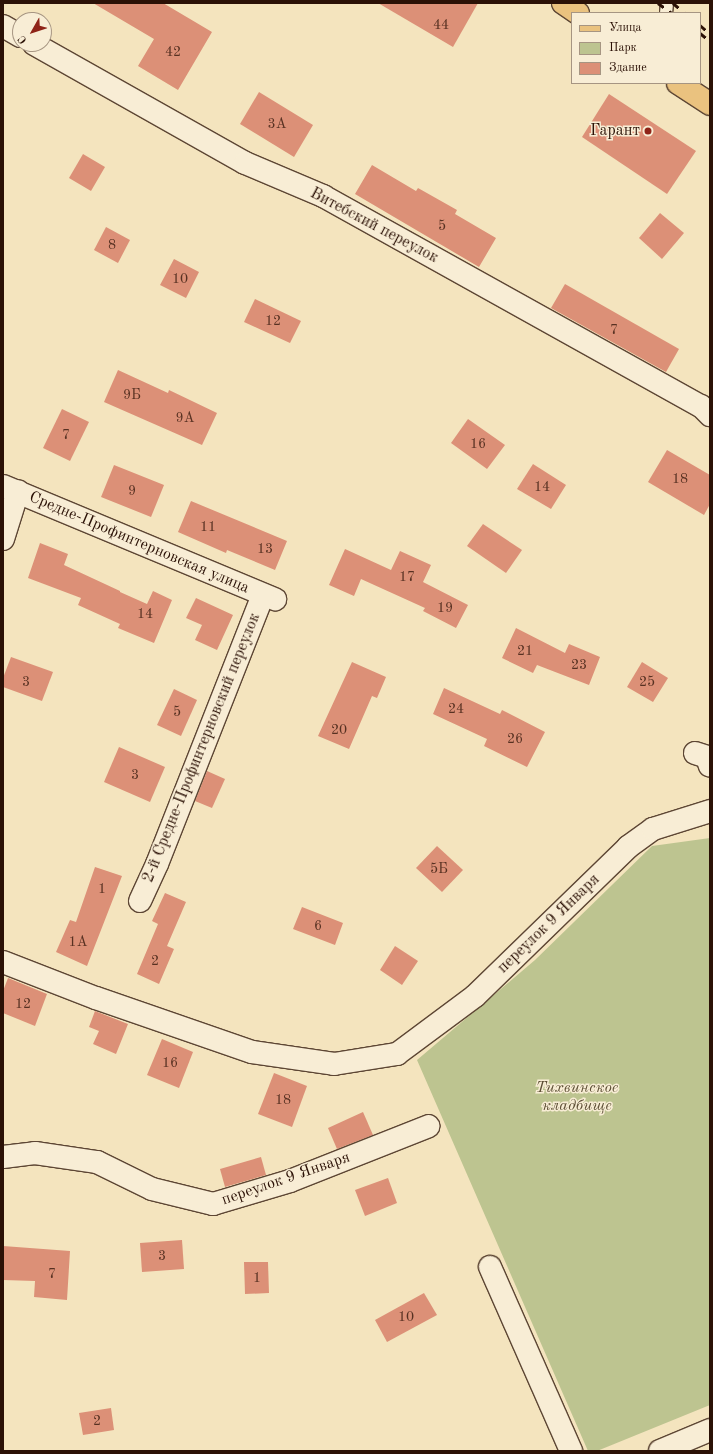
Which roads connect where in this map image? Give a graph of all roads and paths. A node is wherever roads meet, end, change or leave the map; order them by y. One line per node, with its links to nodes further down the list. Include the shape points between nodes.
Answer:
1 (563, 3): 2 (main road)
2 (576, 12)
3 (3, 26): 4 (street)
4 (12, 31)
5 (48, 52): 8 (street, Витебский переулок, via 245,163 322,196 701,406)
6 (680, 84): 7 (main road)
7 (710, 104)
8 (710, 415)
9 (11, 489): 10 (street); 11 (street, Средне-Профинтерновская улица)
10 (3, 539)
11 (269, 597): 13 (street, 2-й Средне-Профинтерновский переулок)
12 (710, 811): 14 (street, переулок 9 Января, via 653,829 628,847 476,996 397,1054 334,1064 252,1052 96,998)
13 (140, 901)
14 (3, 962)
15 (429, 1126): 16 (street, переулок 9 Января, via 290,1181 213,1204 152,1189 97,1162 35,1153)
16 (3, 1157)
17 (490, 1267): 19 (street)
18 (704, 1438): 20 (street)
19 (571, 1451)
20 (660, 1451)

